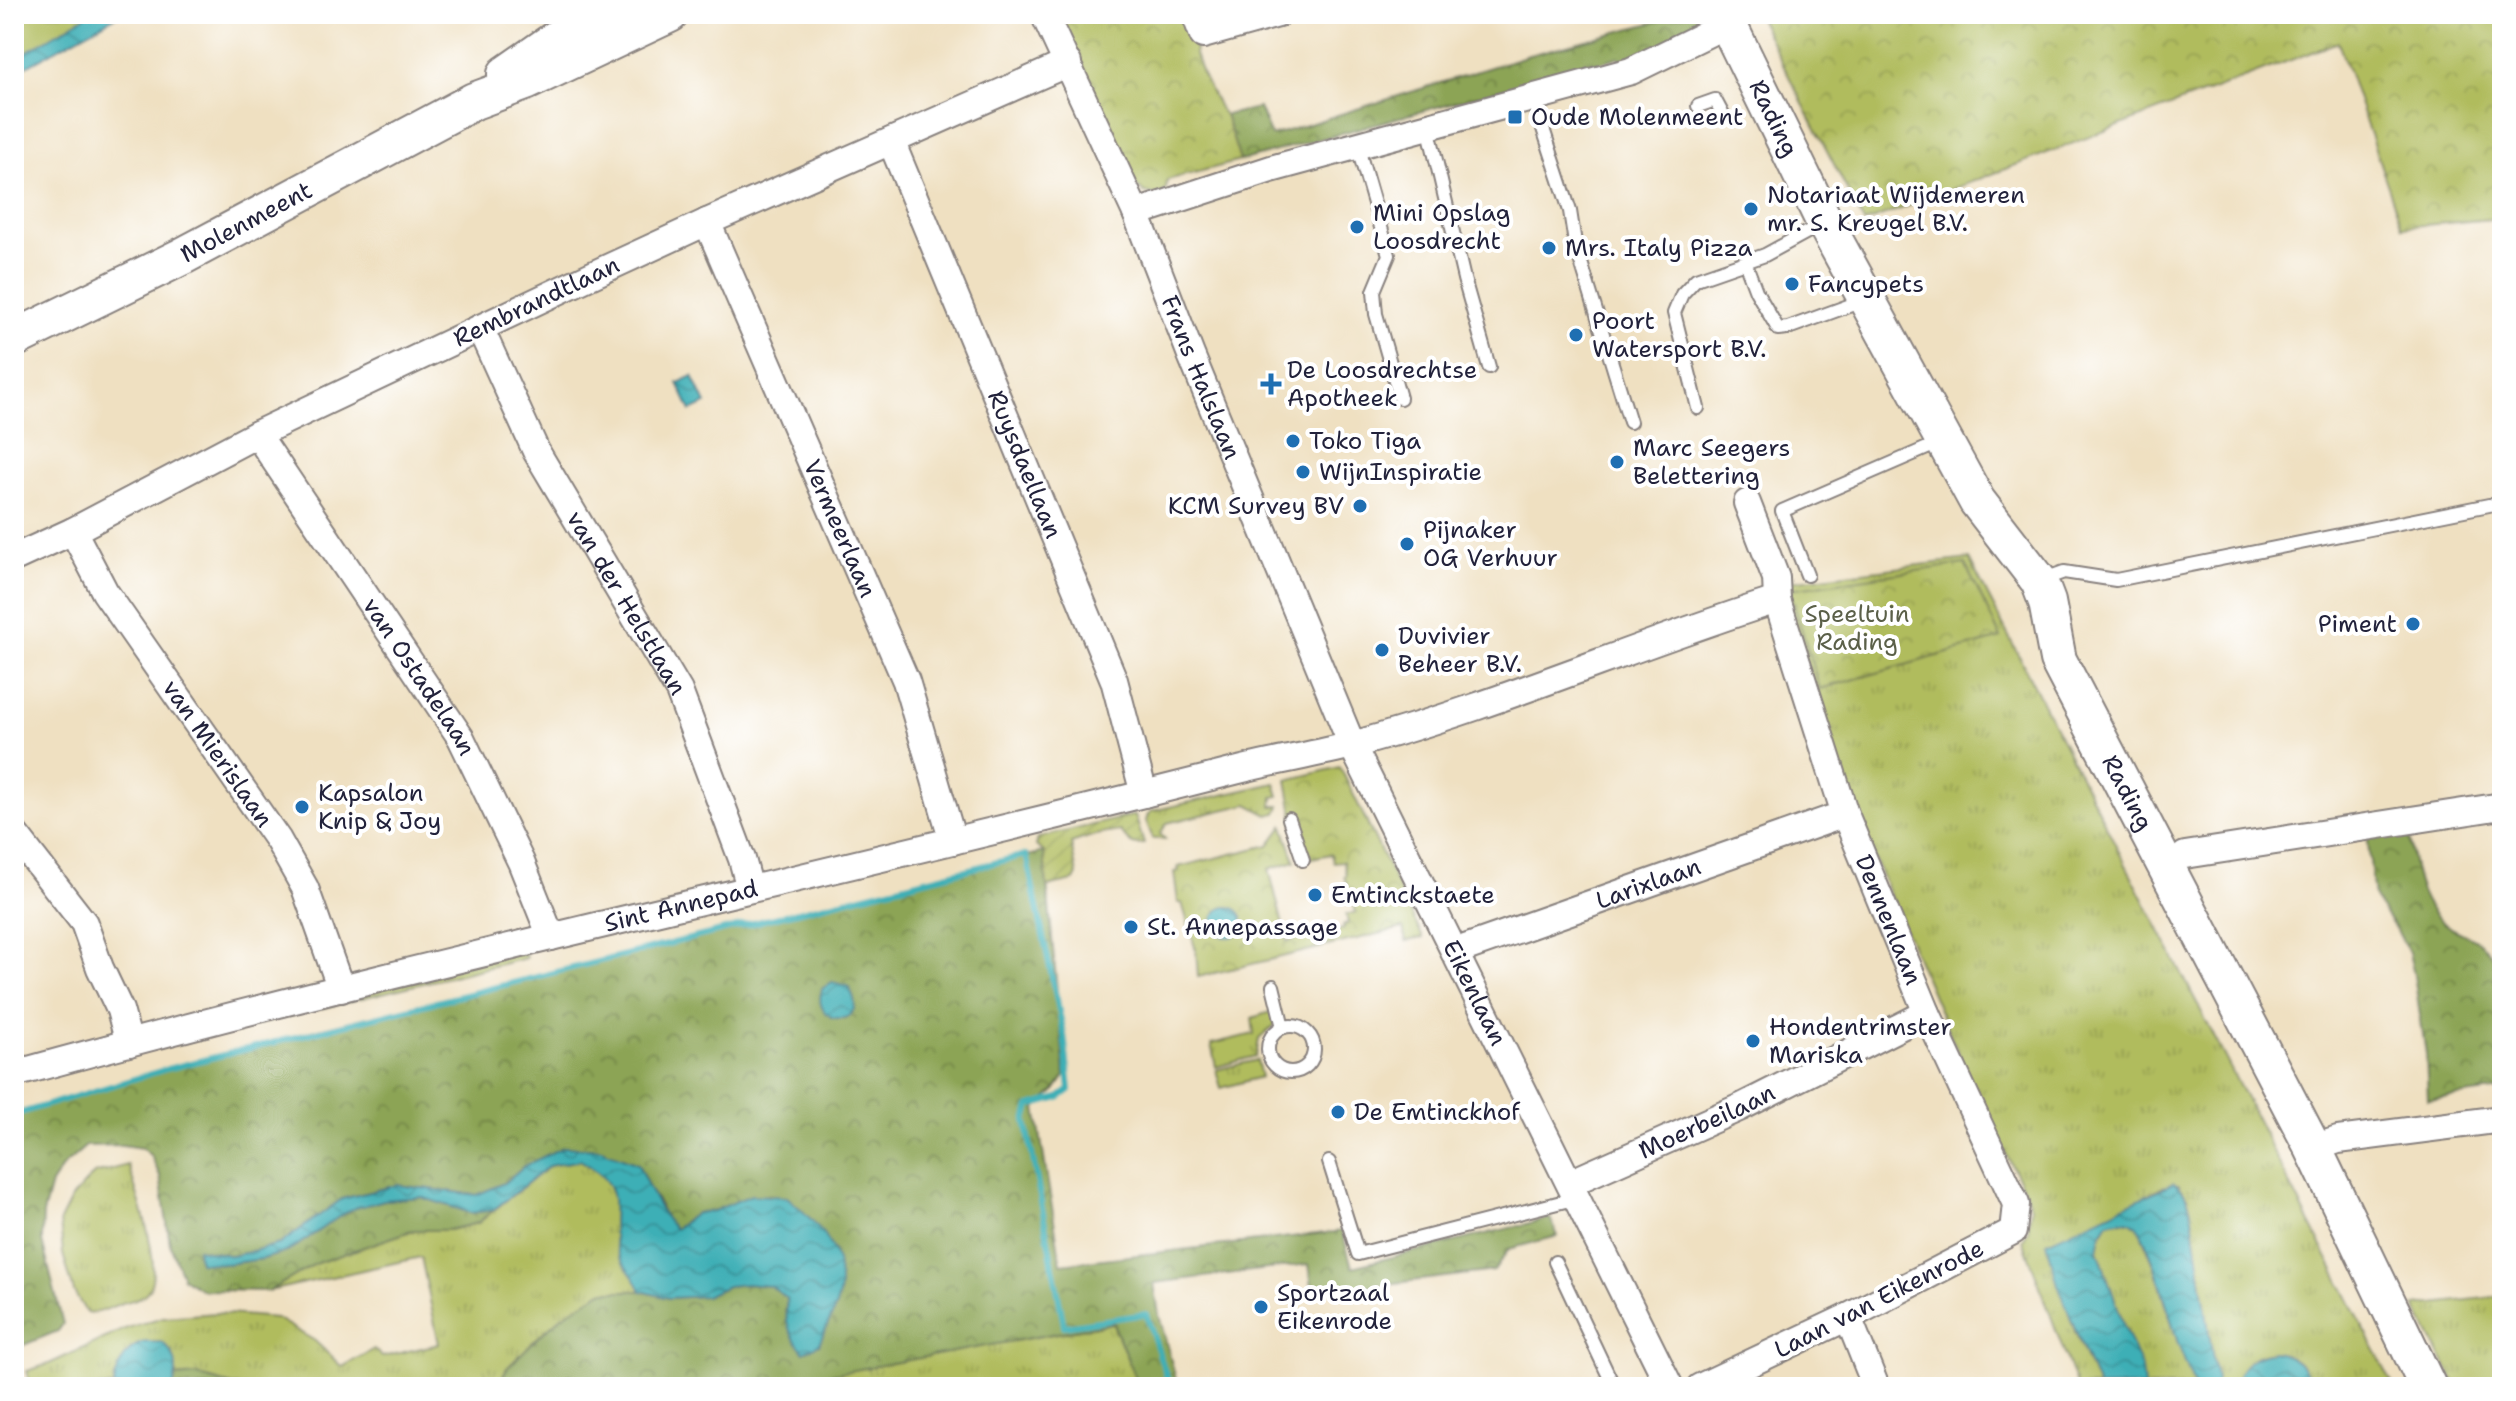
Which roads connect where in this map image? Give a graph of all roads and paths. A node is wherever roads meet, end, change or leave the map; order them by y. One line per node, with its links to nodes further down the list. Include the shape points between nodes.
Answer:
1 (670, 14): 6 (main road, Molenmeent)
2 (1044, 14): 7 (street, Frans Halslaan)
3 (1195, 14): 4 (street, via 1203,35)
4 (1278, 14)
5 (1725, 19): 8 (street, via 1631,71); 16 (main road, Rading)
6 (589, 24): 20 (main road, Molenmeent, via 528,81 474,101)
7 (1068, 63): 12 (street, Rembrandtlaan); 14 (street, Frans Halslaan)
8 (1533, 98): 11 (street); 24 (lane)
9 (1698, 106): 10 (lane, via 1715,100)
10 (1723, 115)
11 (1428, 126): 13 (street); 21 (lane)
12 (891, 141): 15 (street, Rembrandtlaan); 35 (street, Ruysdaellaan, via 1114,680)
13 (1357, 145): 14 (street); 22 (lane, via 1389,255 1374,291)
14 (1136, 213): 34 (street, Frans Halslaan)
15 (707, 222): 19 (street, Rembrandtlaan); 40 (street, Vermeerlaan, via 906,681)
16 (1825, 223): 17 (lane); 18 (main road, Rading)
17 (1745, 262): 18 (lane, via 1778,329); 23 (lane, via 1696,279 1674,313)
18 (1867, 299): 26 (main road, Rading)
19 (480, 328): 25 (street, Rembrandtlaan); 43 (street, van der Helstlaan, via 536,451 679,691)
20 (14, 339)
21 (1489, 367)
22 (1400, 398)
23 (1698, 408)
24 (1630, 422)
25 (257, 434): 29 (street, Rembrandtlaan); 44 (street, van Ostadelaan, via 461,738)
26 (1944, 440): 31 (lane, via 1782,511); 32 (main road, Rading, via 1977,501)
27 (1747, 503): 33 (street, Dennenlaan, via 1776,578)
28 (2489, 505): 32 (lane, via 2116,580 2064,572)
29 (73, 531): 30 (street, Rembrandtlaan); 47 (street, van Mierislaan, via 105,592 278,840 305,888)
30 (14, 558)
31 (1807, 575)
32 (2039, 581): 53 (main road, Rading, via 2058,660)
33 (1777, 600): 34 (street, via 1503,698); 37 (street, Dennenlaan)
34 (1352, 745): 35 (street, Sint Annepad); 45 (street, Eikenlaan)
35 (1144, 794): 40 (street, Sint Annepad)
36 (2502, 806): 41 (street)
37 (1845, 814): 45 (street, Larixlaan); 48 (street, Dennenlaan)
38 (1289, 819): 42 (lane)
39 (14, 833): 50 (street, via 84,923)
40 (953, 841): 43 (street, Sint Annepad)
41 (2185, 855)
42 (1303, 860)
43 (750, 889): 44 (street, Sint Annepad)
44 (551, 937): 47 (street, Sint Annepad)
45 (1454, 952): 55 (street, Eikenlaan)
46 (1273, 986): 49 (lane)
47 (341, 989): 50 (street, Sint Annepad)
48 (1927, 1013): 55 (street, Moerbeilaan); 56 (street, Dennenlaan, via 2016,1204)
49 (1283, 1027)
50 (129, 1043): 51 (street, Sint Annepad)
51 (14, 1074)
52 (2502, 1119): 53 (street, via 2338,1140)
53 (2313, 1148): 63 (main road, Rading)
54 (1329, 1162): 55 (lane, via 1358,1254)
55 (1573, 1190): 60 (street, Eikenlaan)
56 (2013, 1231): 58 (street, Laan van Eikenrode)
57 (1555, 1262): 59 (lane)
58 (1848, 1317): 61 (street, Laan van Eikenrode); 62 (street)
59 (1614, 1387)
60 (1670, 1387)
61 (1700, 1387)
62 (1876, 1387)
63 (2428, 1387)

